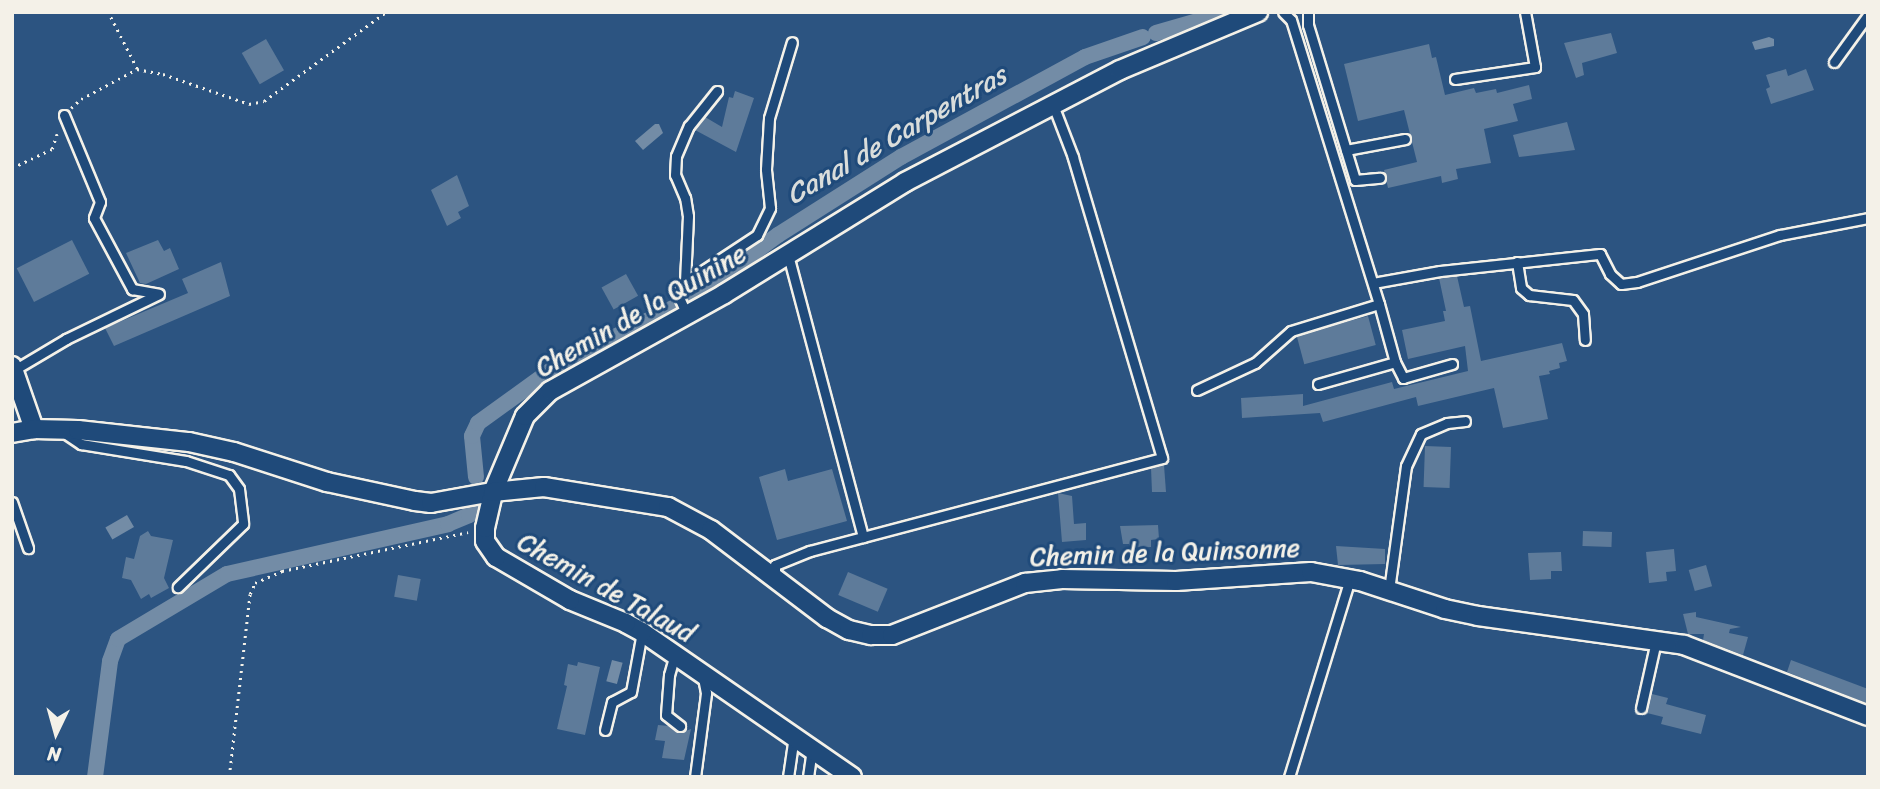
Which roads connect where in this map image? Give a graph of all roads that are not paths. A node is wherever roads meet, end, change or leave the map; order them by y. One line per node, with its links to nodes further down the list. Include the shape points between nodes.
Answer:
1 (1258, 12): 10 (street, Chemin de la Quinine, via 1119,70)
2 (1283, 12): 19 (lane, via 1291,20)
3 (1308, 12): 13 (lane)
4 (1525, 12): 8 (lane, via 1535,67)
5 (1868, 15): 7 (lane)
6 (792, 42): 18 (lane, via 769,118 766,169 770,208 757,235)
7 (1834, 62)
8 (1455, 79)
9 (717, 91): 18 (lane, via 689,126 676,156 675,175 688,216)
10 (1053, 105): 16 (street, Chemin de la Quinine, via 905,182); 34 (lane, via 1073,157 1162,458)
11 (64, 115): 25 (lane, via 100,202 94,218 100,230 132,289 159,294)
12 (1405, 139): 13 (lane)
13 (1346, 150): 14 (lane, via 1355,180)
14 (1380, 178)
15 (1868, 218): 17 (lane, via 1780,235 1637,282 1621,284 1600,254)
16 (788, 255): 21 (street, Chemin de la Quinine); 34 (lane)
17 (1517, 262): 19 (lane); 22 (lane, via 1521,288 1529,295 1573,300 1583,314)
18 (685, 282): 21 (lane, via 678,291)
19 (1373, 283): 20 (lane)
20 (1379, 304): 23 (lane); 27 (lane, via 1291,331 1255,363)
21 (686, 313): 32 (street, Chemin de la Quinine, via 550,391 525,416)
22 (1585, 340)
23 (1395, 362): 24 (lane, via 1402,378); 26 (lane)
24 (1452, 364)
25 (13, 368): 29 (street)
26 (1318, 384)
27 (1197, 390)
28 (1465, 421): 39 (lane, via 1420,434 1406,466)
29 (34, 429): 30 (street); 31 (street)
30 (58, 429): 32 (street, via 189,442 327,482 415,501 430,503); 38 (lane, via 81,444 186,461 229,475 239,489 243,524)
31 (12, 433)
32 (493, 492): 36 (street, Chemin de la Quinsonne, via 544,487 668,507 711,530); 40 (street, Chemin de Talaud, via 485,528 488,549 513,569 570,600)
33 (12, 502): 35 (lane)
34 (863, 537): 36 (lane, via 775,565)
35 (28, 548)
36 (775, 578): 37 (street, Chemin de la Quinsonne, via 827,618 871,635 892,635 1025,583 1062,579 1176,582 1311,572)
37 (1350, 579): 39 (street, Chemin de la Quinsonne); 54 (lane)
38 (178, 587)
39 (1389, 590): 41 (street, Chemin de la Quinsonne, via 1478,616)
40 (642, 632): 42 (street, Chemin de Talaud); 47 (lane, via 631,692 612,702)
41 (1656, 641): 44 (lane); 45 (street, Chemin de la Quinsonne, via 1684,645)
42 (675, 654): 43 (street, Chemin de Talaud); 46 (lane, via 666,715)
43 (702, 672): 48 (street, Chemin de Talaud); 50 (lane, via 706,693)
44 (1641, 708)
45 (1868, 716)
46 (680, 726)
47 (605, 730)
48 (794, 736): 49 (street, Chemin de Talaud); 51 (lane)
49 (812, 749): 52 (lane); 53 (street, Chemin de Talaud)
50 (695, 777)
51 (788, 777)
52 (808, 777)
53 (852, 777)
54 (1289, 777)

